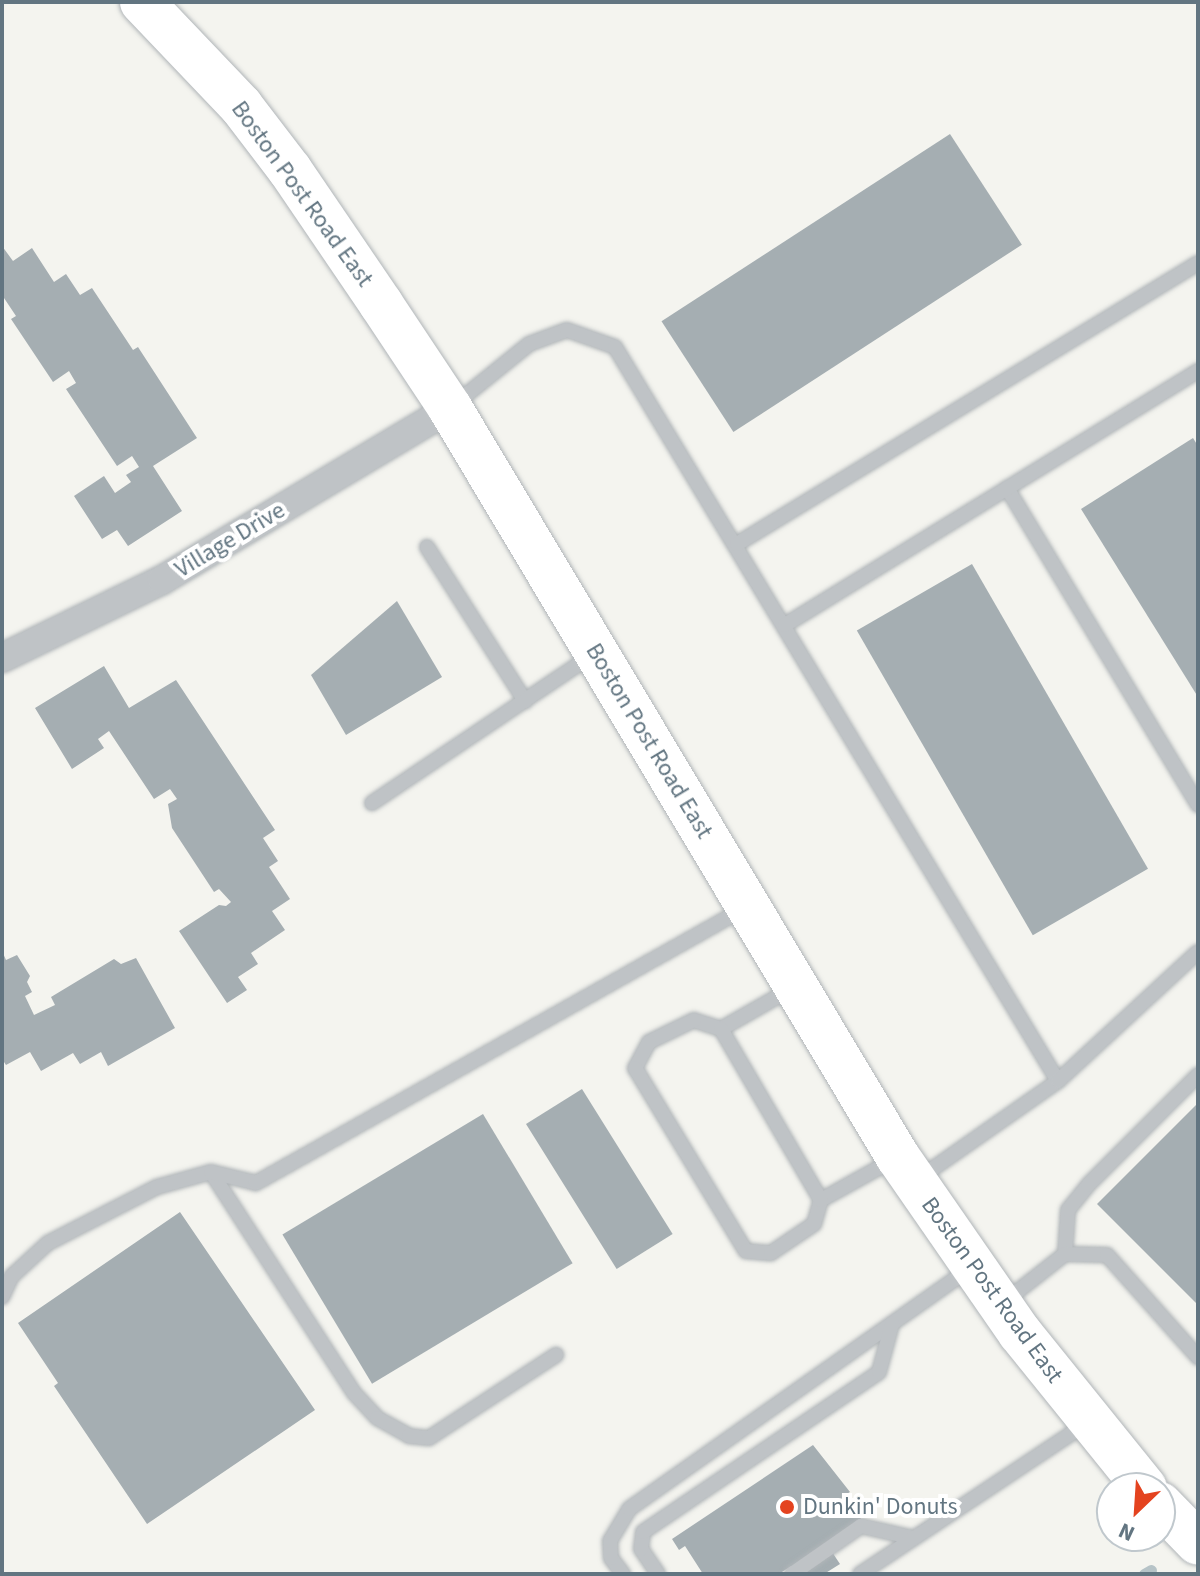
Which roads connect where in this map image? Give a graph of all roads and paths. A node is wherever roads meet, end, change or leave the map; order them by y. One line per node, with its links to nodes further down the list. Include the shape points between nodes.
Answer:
1 (142, 2): 4 (main road, Boston Post Road East, via 241,106 290,170)
2 (1198, 263): 6 (lane)
3 (1198, 371): 5 (lane)
4 (450, 408): 6 (lane, via 529,344 567,330 615,347); 9 (main road, Boston Post Road East); 10 (street, Village Drive, via 162,580)
5 (1007, 488): 8 (lane); 13 (lane)
6 (737, 544): 8 (lane)
7 (427, 547): 11 (lane)
8 (785, 625): 19 (lane)
9 (596, 653): 11 (lane); 14 (main road, Boston Post Road East)
10 (2, 658)
11 (525, 701): 12 (lane)
12 (372, 803)
13 (1198, 805)
14 (748, 905): 16 (main road, Boston Post Road East); 21 (lane, via 256,1183)
15 (1198, 952): 19 (lane)
16 (795, 987): 17 (lane); 20 (main road, Boston Post Road East)
17 (721, 1029): 22 (lane); 22 (lane, via 694,1020 649,1042 635,1068 746,1251 771,1253 814,1224)
18 (1198, 1075): 23 (lane, via 1068,1210)
19 (1058, 1081): 20 (lane)
20 (906, 1169): 22 (lane); 24 (main road, Boston Post Road East)
21 (211, 1172): 25 (lane, via 157,1187 48,1243 12,1276); 28 (lane, via 354,1393 377,1418 409,1436 429,1438)
22 (821, 1200)
23 (1065, 1254): 26 (lane); 29 (lane, via 1107,1255)
24 (973, 1267): 26 (main road, Boston Post Road East); 27 (lane)
25 (2, 1297)
26 (1001, 1305): 30 (main road, Boston Post Road East)
27 (892, 1324): 35 (lane, via 629,1509 610,1541 611,1558); 36 (lane, via 879,1372 643,1532 641,1549)
28 (556, 1355)
29 (1198, 1357)
30 (1089, 1422): 31 (main road, Boston Post Road East); 33 (lane)
31 (1131, 1472)
32 (1176, 1520): 34 (main road)
33 (914, 1538): 37 (lane, via 861,1526); 38 (lane)
34 (1198, 1543)
35 (623, 1574)
36 (658, 1574)
37 (792, 1574)
38 (860, 1574)

